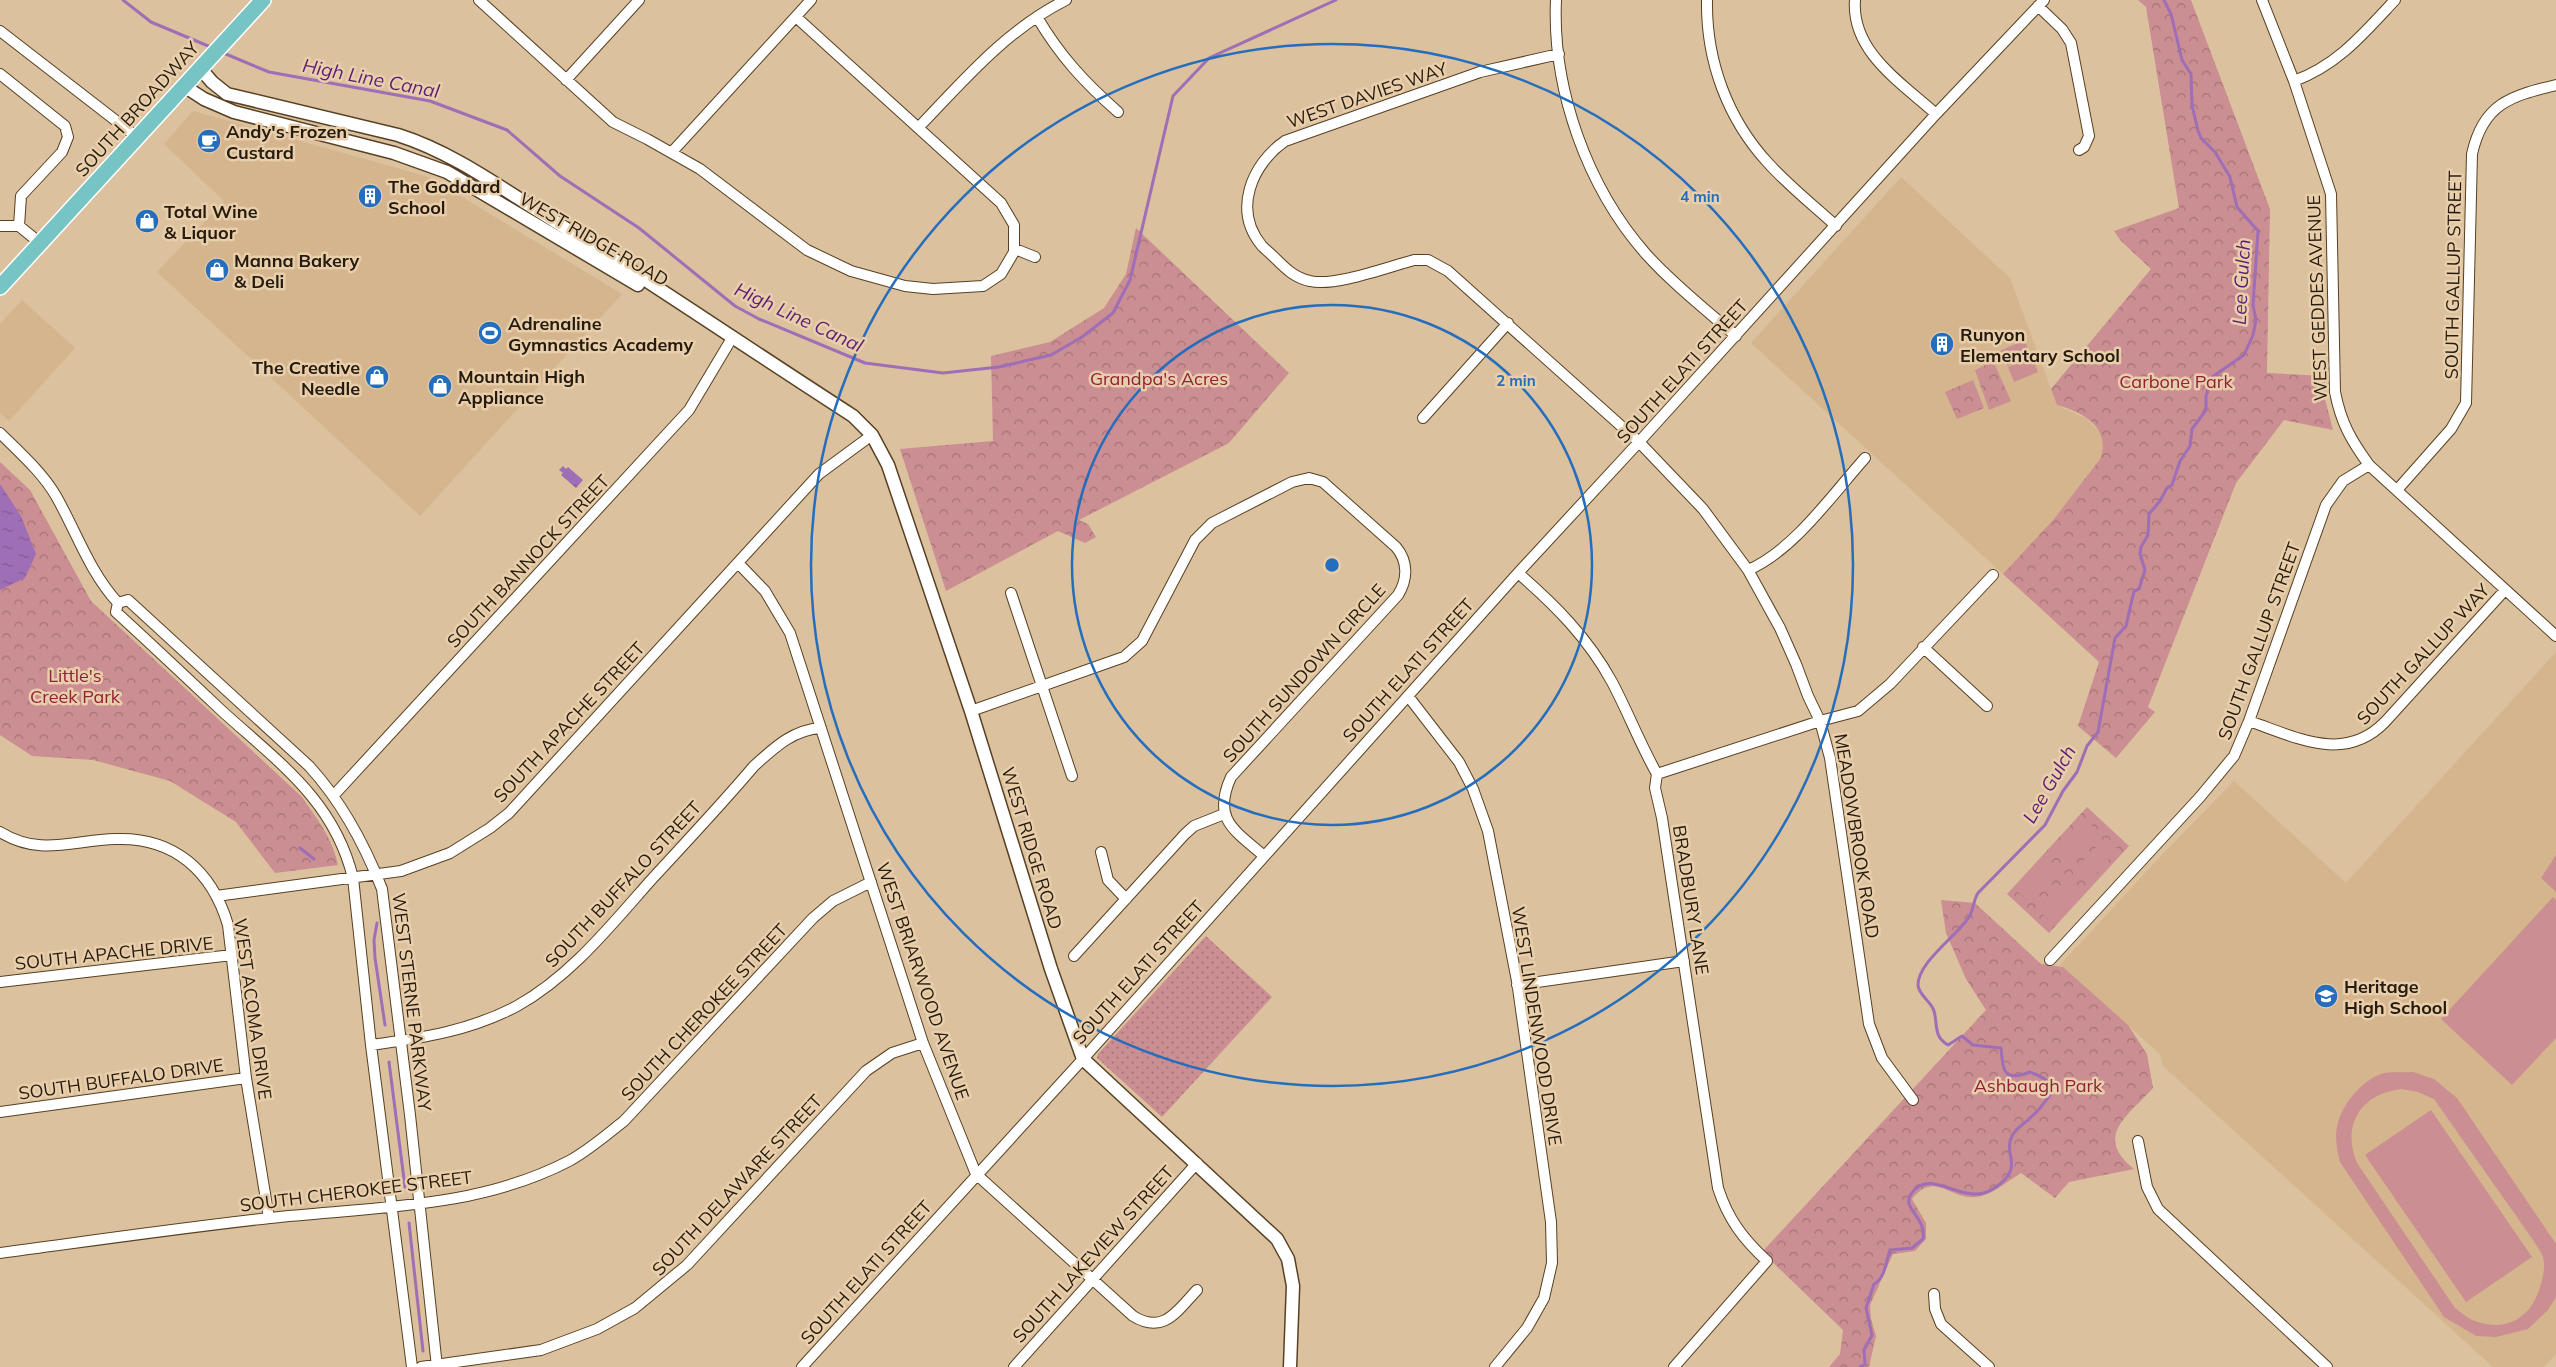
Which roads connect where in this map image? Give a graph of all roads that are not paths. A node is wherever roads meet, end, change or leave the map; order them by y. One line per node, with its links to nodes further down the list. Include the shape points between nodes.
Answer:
1 (262, 0): 16 (main road, SOUTH BROADWAY)
2 (478, 0): 18 (street)
3 (639, 0): 18 (street)
4 (812, 0): 12 (street)
5 (1066, 0): 13 (street)
6 (1556, 0): 15 (street)
7 (1707, 0): 30 (street, via 1712,59 1738,122 1769,164)
8 (1855, 0): 23 (street, via 1856,23 1868,49)
9 (2262, 0): 19 (street, WEST GEDDES AVENUE)
10 (2395, 0): 19 (street, via 2338,58 2322,70)
11 (2041, 3): 23 (street, SOUTH ELATI STREET); 26 (street, via 2062,29 2074,52 2089,136)
12 (796, 17): 24 (street); 27 (street)
13 (1037, 17): 22 (street, via 1072,68); 24 (street, via 994,49)
14 (0, 31): 25 (street)
15 (1560, 54): 35 (street, WEST DAVIES WAY, via 1480,72 1285,141 1264,158 1248,194 1249,217 1257,238 1284,268 1300,278 1310,282 1331,282 1414,260 1428,260 1448,271); 36 (street, via 1571,113 1593,170 1618,216 1645,253 1668,277)
16 (200, 68): 20 (main road, SOUTH BROADWAY); 37 (street, WEST RIDGE ROAD, via 227,94 421,142 596,248)
17 (0, 74): 29 (street, SOUTH BROADWAY, via 65,126 68,138 62,152 21,196)
18 (566, 80): 27 (street, via 613,122)
19 (2294, 81): 43 (street, WEST GEDDES AVENUE, via 2330,194 2335,392 2339,416 2347,434)
20 (184, 86): 25 (main road, SOUTH BROADWAY); 37 (street, WEST RIDGE ROAD, via 234,112 394,153 447,172)
21 (2554, 86): 44 (street, SOUTH GALLUP STREET, via 2522,93 2498,106 2483,122 2476,136 2472,154 2466,403 2451,429)
22 (1118, 112)
23 (1936, 114): 30 (street, SOUTH ELATI STREET)
24 (918, 128): 32 (street, via 1001,203 1014,225)
25 (137, 137): 31 (main road, SOUTH BROADWAY)
26 (2079, 150)
27 (672, 152): 32 (street, via 719,183 807,250 876,279 933,289 983,286 1008,266)
28 (0, 226): 29 (street)
29 (19, 226): 31 (street)
30 (1836, 226): 36 (street, SOUTH ELATI STREET)
31 (40, 244): 34 (main road, SOUTH BROADWAY)
32 (1015, 249): 33 (street)
33 (1035, 257)
34 (0, 287)
35 (1508, 323): 38 (street); 41 (street, WEST DAVIES WAY)
36 (1736, 336): 41 (street, SOUTH ELATI STREET)
37 (732, 338): 40 (street, WEST RIDGE ROAD, via 853,416); 65 (street, SOUTH BANNOCK STREET, via 689,410)
38 (1423, 418)
39 (0, 433): 51 (street, via 45,480 89,564)
40 (872, 435): 45 (street, SOUTH APACHE STREET, via 819,474); 58 (street, WEST RIDGE ROAD, via 888,465)
41 (1639, 442): 46 (street, MEADOWBROOK ROAD, via 1704,509); 47 (street, SOUTH ELATI STREET)
42 (1865, 458): 46 (street, via 1790,542)
43 (2369, 465): 44 (street, WEST GEDDES AVENUE); 61 (street, SOUTH GALLUP STREET, via 2343,481 2326,505)
44 (2397, 490): 49 (street, WEST GEDDES AVENUE)
45 (738, 563): 62 (street, WEST BRIARWOOD AVENUE, via 765,592 787,627); 70 (street, SOUTH APACHE STREET, via 509,813 450,854 401,871)
46 (1748, 570): 60 (street, MEADOWBROOK ROAD, via 1780,628)
47 (1518, 572): 55 (street, SOUTH ELATI STREET); 63 (street, BRADBURY LANE, via 1554,604 1597,657)
48 (1993, 575): 53 (street)
49 (2505, 590): 52 (street, WEST GEDDES AVENUE); 61 (street, SOUTH GALLUP WAY, via 2367,738 2347,745 2313,743)
50 (1011, 593): 54 (street)
51 (118, 603): 56 (street, WEST STERNE PARKWAY, via 128,600); 59 (street, via 116,612)
52 (2556, 636)
53 (1923, 647): 57 (street); 60 (street, via 1890,684 1858,711)
54 (1040, 686): 58 (street, SOUTH SUNDOWN CIRCLE); 64 (street); 66 (street, SOUTH SUNDOWN CIRCLE, via 1131,652 1142,641 1195,540 1212,523 1302,478 1317,479 1331,487 1396,547 1406,566 1404,582 1398,595 1231,777 1223,801)
55 (1408, 696): 69 (street, SOUTH ELATI STREET); 80 (street, WEST LINDENWOOD DRIVE, via 1451,749 1478,802 1488,831)
56 (243, 703): 59 (street); 65 (street, WEST STERNE PARKWAY, via 309,766)
57 (1987, 706)
58 (972, 711): 84 (street, WEST RIDGE ROAD, via 1051,969)
59 (230, 718): 71 (street, via 313,796 336,830)
60 (1820, 721): 63 (street); 86 (street, MEADOWBROOK ROAD, via 1830,758 1869,1024 1882,1058)
61 (2249, 721): 77 (street, SOUTH GALLUP STREET, via 2234,756 2224,770)
62 (821, 728): 72 (street, WEST BRIARWOOD AVENUE); 81 (street, SOUTH BUFFALO STREET, via 790,737 754,766 584,954 538,993 517,1006 466,1028)
63 (1657, 774): 78 (street, BRADBURY LANE, via 1655,788)
64 (1072, 776)
65 (334, 795): 70 (street, WEST STERNE PARKWAY, via 351,821)
66 (1224, 814): 69 (street, via 1233,829); 74 (street, via 1194,826)
67 (0, 832): 73 (street, WEST ACOMA DRIVE, via 32,846 47,847 114,839 152,842 185,858 200,871)
68 (1101, 852): 74 (street, via 1108,880)
69 (1263, 855): 84 (street, SOUTH ELATI STREET)
70 (376, 874): 71 (street, SOUTH APACHE STREET); 81 (street, WEST STERNE PARKWAY, via 382,889)
71 (352, 878): 73 (street, SOUTH APACHE STREET); 83 (street)
72 (870, 882): 82 (street, WEST BRIARWOOD AVENUE); 91 (street, SOUTH CHEROKEE STREET, via 833,901 813,918 640,1106 598,1142 570,1160 521,1182)
73 (216, 896): 75 (street, WEST ACOMA DRIVE, via 228,925)
74 (1126, 899): 76 (street)
75 (232, 956): 79 (street, SOUTH APACHE DRIVE); 85 (street, WEST ACOMA DRIVE)
76 (1074, 956)
77 (2050, 960)
78 (1684, 961): 80 (street); 105 (street, BRADBURY LANE, via 1718,1188 1730,1219 1748,1244 1767,1261)
79 (0, 982)
80 (1517, 985): 104 (street, WEST LINDENWOOD DRIVE, via 1551,1222 1552,1263 1544,1298 1534,1319)
81 (400, 1041): 83 (street, SOUTH BUFFALO STREET); 91 (street, WEST STERNE PARKWAY)
82 (923, 1043): 90 (street, WEST BRIARWOOD AVENUE); 98 (street, SOUTH DELAWARE STREET, via 892,1053 866,1071 688,1266 635,1308 597,1329 541,1350)
83 (371, 1045): 92 (street)
84 (1083, 1059): 89 (street, WEST RIDGE ROAD); 90 (street, SOUTH ELATI STREET)
85 (246, 1078): 87 (street, SOUTH BUFFALO DRIVE); 93 (street, WEST ACOMA DRIVE)
86 (1913, 1100)
87 (0, 1112)
88 (2138, 1141): 107 (street, via 2146,1187 2158,1208)
89 (1197, 1163): 95 (street, SOUTH LAKEVIEW STREET); 103 (street, WEST RIDGE ROAD, via 1277,1239 1288,1260 1293,1286)
90 (976, 1174): 95 (street, WEST BRIARWOOD AVENUE); 101 (street, SOUTH ELATI STREET)
91 (420, 1204): 92 (street, SOUTH CHEROKEE STREET); 98 (street, WEST STERNE PARKWAY)
92 (392, 1207): 93 (street, SOUTH CHEROKEE STREET); 99 (street)
93 (269, 1218): 94 (street, SOUTH CHEROKEE STREET)
94 (0, 1253)
95 (1094, 1279): 96 (street, WEST BRIARWOOD AVENUE, via 1146,1324 1168,1320); 102 (street, SOUTH LAKEVIEW STREET)
96 (1197, 1290)
97 (1934, 1294): 106 (street, via 1941,1324)
98 (437, 1366): 100 (street, SOUTH DELAWARE STREET)
99 (412, 1367)
100 (421, 1367)
101 (802, 1367)
102 (1014, 1367)
103 (1290, 1367)
104 (1495, 1367)
105 (1674, 1367)
106 (1989, 1367)
107 (2326, 1367)

